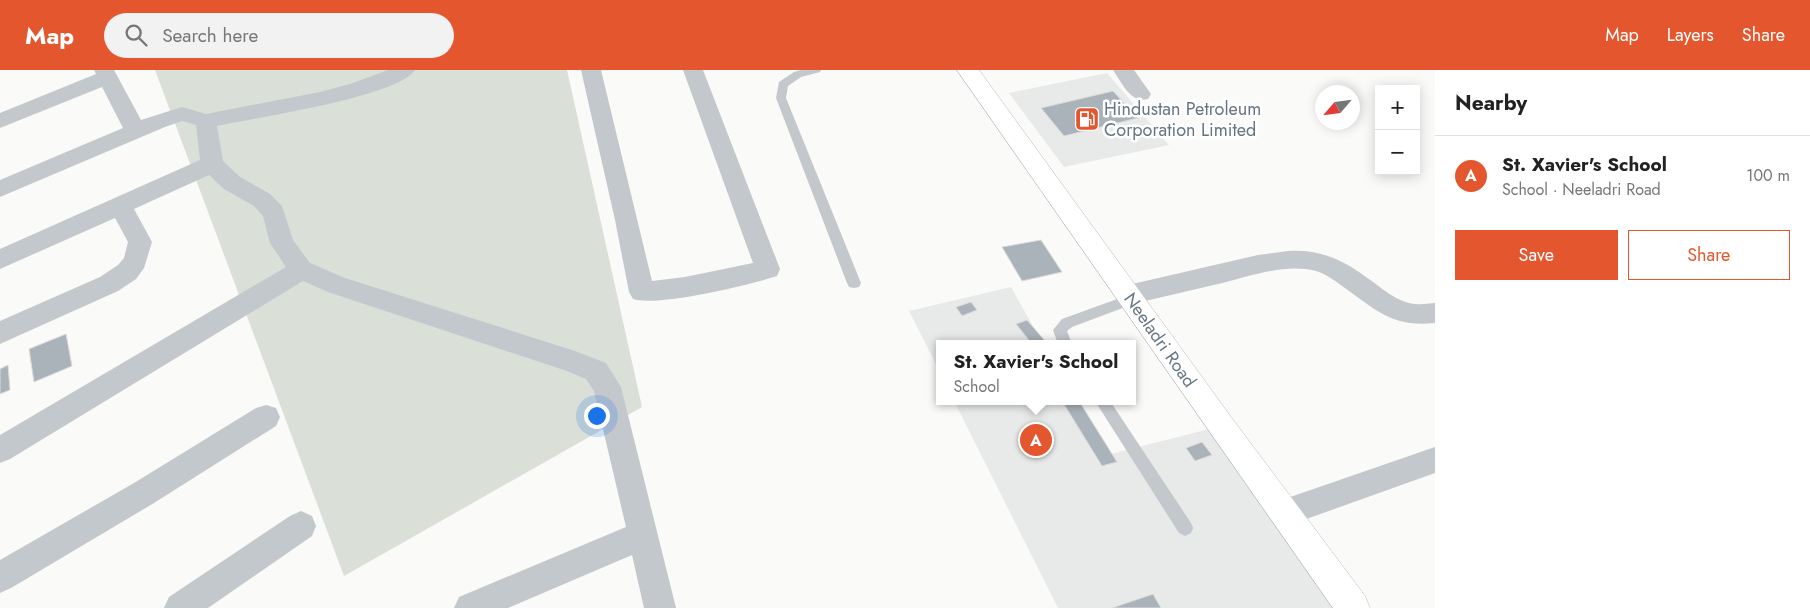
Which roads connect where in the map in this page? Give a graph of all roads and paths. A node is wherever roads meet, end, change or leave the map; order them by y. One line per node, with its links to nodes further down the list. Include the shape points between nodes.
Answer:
1 (406, 70): 10 (street, via 352,91)
2 (591, 70): 3 (street, via 642,292 685,287 768,269)
3 (693, 70)
4 (816, 70): 17 (lane, via 798,74 783,84 781,98)
5 (968, 70): 18 (main road, Neeladri Road)
6 (1122, 70): 8 (street)
7 (106, 74): 9 (street); 11 (street)
8 (1141, 94)
9 (0, 121)
10 (206, 122): 11 (street, via 182,114); 12 (street)
11 (135, 130): 13 (street)
12 (212, 164): 14 (street); 16 (street, via 232,183 262,200 274,212 282,243)
13 (0, 189)
14 (120, 206): 15 (street); 20 (street, via 140,242 127,272 109,284)
15 (0, 260)
16 (301, 270): 24 (street); 29 (street, via 337,285 596,370 607,387)
17 (854, 284)
18 (1129, 297): 19 (street, via 1283,260 1310,260 1346,275 1394,310 1411,314); 21 (lane, via 1067,322 1060,330); 26 (main road, Neeladri Road)
19 (1435, 313)
20 (0, 333)
21 (1064, 340)
22 (1105, 405): 28 (lane)
23 (266, 417): 30 (street)
24 (0, 450)
25 (1435, 460): 26 (street)
26 (1284, 513): 34 (main road, Neeladri Road)
27 (301, 526): 31 (street)
28 (1185, 528)
29 (643, 535): 32 (street); 33 (street)
30 (0, 577)
31 (180, 608)
32 (470, 608)
33 (660, 608)
34 (1353, 608)

